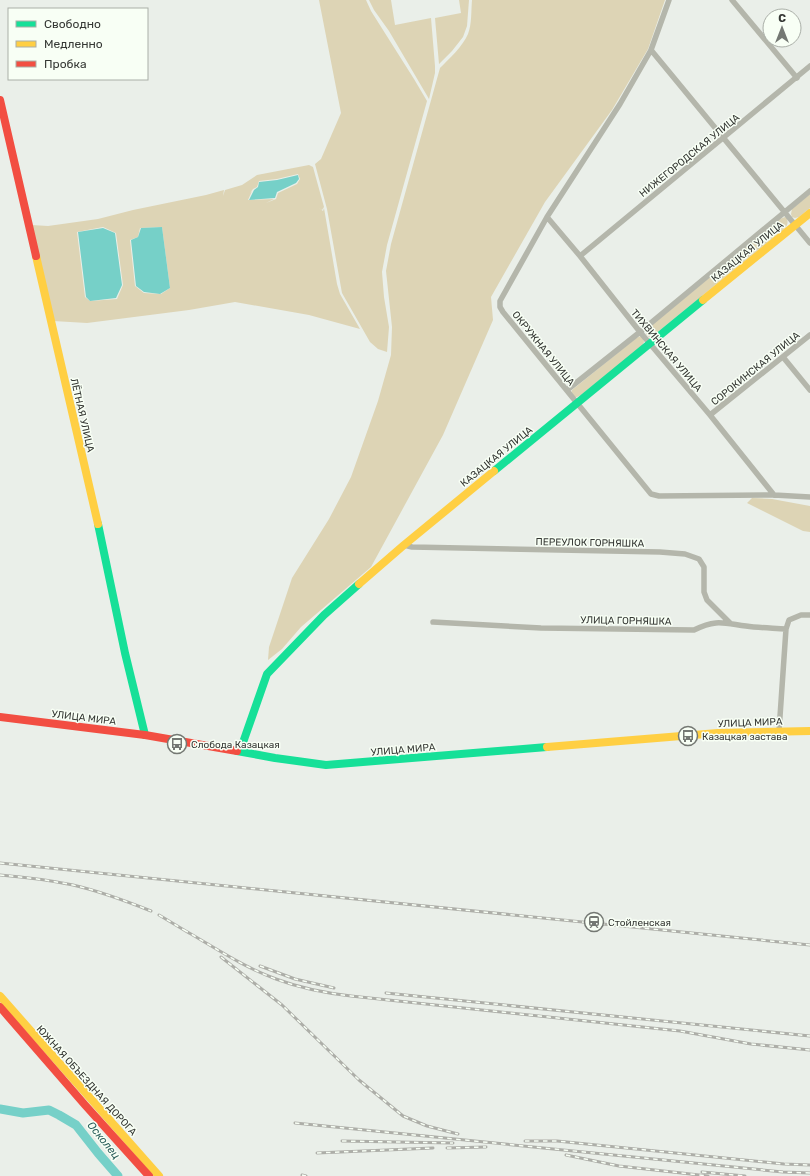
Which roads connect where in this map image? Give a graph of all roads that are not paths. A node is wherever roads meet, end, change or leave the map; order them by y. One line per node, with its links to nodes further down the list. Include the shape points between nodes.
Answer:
1 (669, 0): 3 (street, ОКРУЖНАЯ УЛИЦА)
2 (732, 0): 5 (street)
3 (651, 50): 7 (street); 11 (street, ОКРУЖНАЯ УЛИЦА, via 620,104)
4 (810, 66): 5 (street, НИЖЕГОРОДСКАЯ УЛИЦА)
5 (797, 78): 7 (street, НИЖЕГОРОДСКАЯ УЛИЦА)
6 (0, 100): 33 (street, ЛЁТНАЯ УЛИЦА)
7 (724, 138): 9 (street); 14 (street, НИЖЕГОРОДСКАЯ УЛИЦА)
8 (810, 191): 9 (street, КАЗАЦКАЯ УЛИЦА)
9 (785, 212): 12 (street); 15 (street, КАЗАЦКАЯ УЛИЦА)
10 (810, 213): 12 (street, КАЗАЦКАЯ УЛИЦА)
11 (547, 217): 14 (street, ТИХВИНСКАЯ УЛИЦА); 19 (street, ОКРУЖНАЯ УЛИЦА, via 500,300 500,307)
12 (796, 225): 13 (street); 17 (street, КАЗАЦКАЯ УЛИЦА)
13 (810, 242)
14 (580, 256): 15 (street, ТИХВИНСКАЯ УЛИЦА)
15 (640, 332): 17 (street, ТИХВИНСКАЯ УЛИЦА); 19 (street, КАЗАЦКАЯ УЛИЦА)
16 (810, 336): 18 (street, СОРОКИНСКАЯ УЛИЦА)
17 (650, 343): 21 (street, КАЗАЦКАЯ УЛИЦА); 22 (street, ТИХВИНСКАЯ УЛИЦА)
18 (783, 358): 20 (street); 22 (street, СОРОКИНСКАЯ УЛИЦА)
19 (567, 390): 21 (street, ОКРУЖНАЯ УЛИЦА)
20 (810, 390)
21 (577, 402): 23 (street, ОКРУЖНАЯ УЛИЦА, via 651,494); 25 (street, КАЗАЦКАЯ УЛИЦА)
22 (710, 415): 23 (street, ТИХВИНСКАЯ УЛИЦА)
23 (774, 495): 24 (street, ОКРУЖНАЯ УЛИЦА)
24 (810, 497)
25 (404, 545): 28 (street, ПЕРЕУЛОК ГОРНЯШКА, via 685,554 700,559 704,567 704,592 707,600); 34 (street, КАЗАЦКАЯ УЛИЦА, via 330,610 267,674)
26 (810, 615): 29 (street, via 801,615 789,620)
27 (433, 622): 28 (street, УЛИЦА ГОРНЯШКА, via 541,628 694,630 705,624)
28 (730, 623): 29 (street, УЛИЦА ГОРНЯШКА)
29 (786, 629): 31 (street)
30 (0, 717): 33 (street, УЛИЦА МИРА)
31 (779, 731): 32 (street, УЛИЦА МИРА); 34 (street, УЛИЦА МИРА, via 664,737 326,765)
32 (810, 731)
33 (145, 735): 34 (street, УЛИЦА МИРА)
34 (240, 751)
35 (0, 996): 38 (street, ЮЖНАЯ ОБЪЕЗДНАЯ ДОРОГА)
36 (0, 1007): 37 (street, ЮЖНАЯ ОБЪЕЗДНАЯ ДОРОГА)
37 (150, 1176)
38 (159, 1176)

